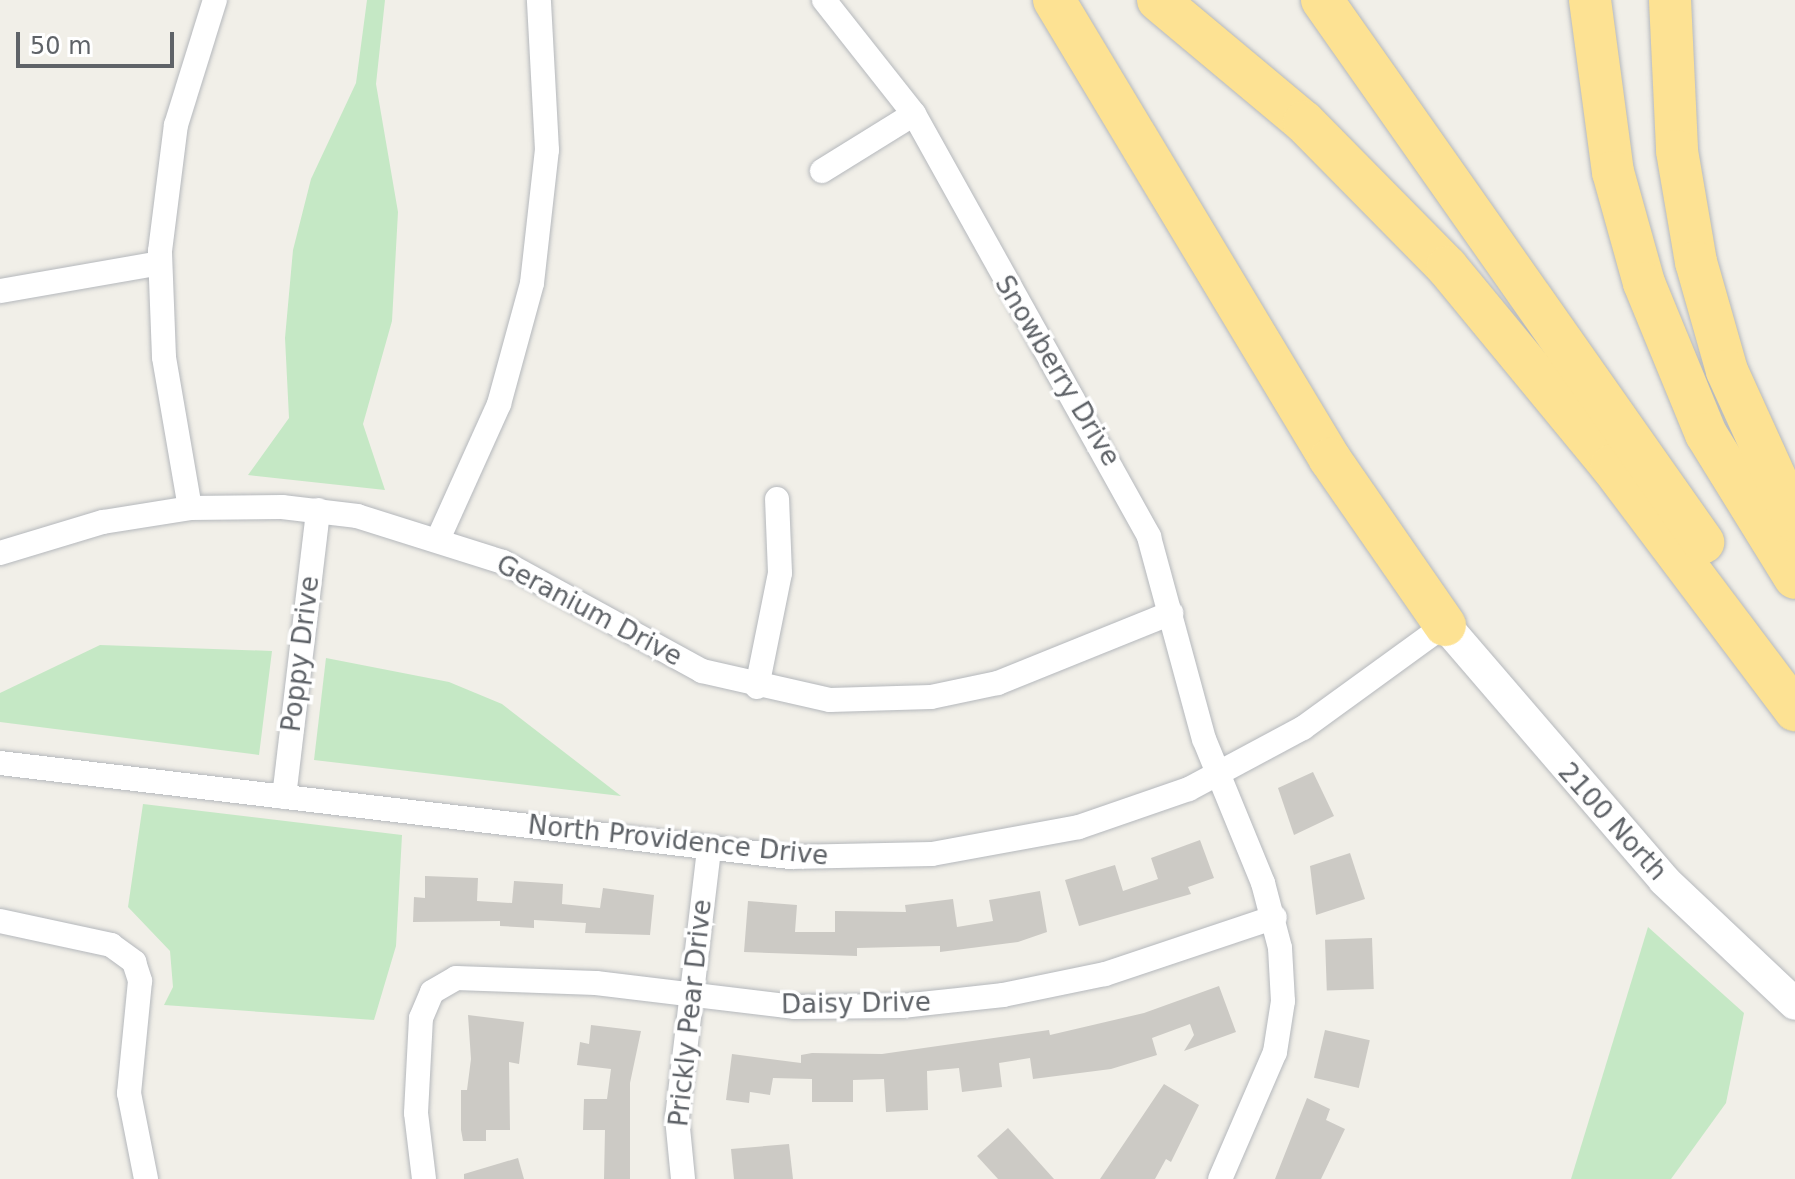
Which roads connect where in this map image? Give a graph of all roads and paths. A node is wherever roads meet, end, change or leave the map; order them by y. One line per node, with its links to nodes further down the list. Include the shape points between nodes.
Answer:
1 (215, 0): 11 (street, via 176,125)
2 (539, 0): 17 (street, via 547,150 532,283 499,404)
3 (824, 0): 9 (street, Snowberry Drive)
4 (1054, 0): 21 (highway, via 1330,459)
5 (1158, 0): 24 (highway, via 1304,122 1447,267 1611,466)
6 (1322, 0): 22 (highway)
7 (1590, 0): 19 (highway, via 1613,172 1653,308 1725,470)
8 (1670, 0): 16 (highway, via 1677,151 1696,262 1727,371)
9 (914, 114): 10 (street); 20 (street, Snowberry Drive, via 1022,314 1127,488 1149,537)
10 (822, 171)
11 (160, 263): 12 (street); 14 (street, via 164,357)
12 (0, 291)
13 (777, 499): 23 (street, via 780,573)
14 (190, 508): 15 (street, Geranium Drive); 18 (street, Geranium Drive, via 103,522)
15 (318, 510): 17 (street, Geranium Drive); 27 (street, Poppy Drive)
16 (1795, 521)
17 (439, 537): 23 (street, Geranium Drive, via 532,576 668,656)
18 (0, 553)
19 (1795, 578)
20 (1171, 613): 23 (street, Geranium Drive, via 1030,673 967,690 859,701); 26 (street, Snowberry Drive)
21 (1445, 625): 26 (street, North Providence Drive, via 1342,702); 32 (main road, 2100 North, via 1664,880)
22 (1795, 673)
23 (757, 687)
24 (1795, 710)
25 (0, 763): 27 (street, North Providence Drive)
26 (1217, 777): 28 (street, North Providence Drive, via 1079,827 980,848 837,858); 29 (street, Snowberry Drive)
27 (284, 797): 28 (street, North Providence Drive)
28 (709, 848): 31 (street, Prickly Pear Drive)
29 (1275, 917): 31 (street, Daisy Drive, via 1157,960 1003,995 849,1008); 36 (street, Snowberry Drive, via 1283,975 1275,1052)
30 (0, 921): 33 (street, via 111,945 134,962 140,981 129,1093)
31 (691, 996): 34 (street, Daisy Drive, via 491,977 456,978 432,992 421,1018 416,1113); 35 (street, Prickly Pear Drive, via 677,1118)
32 (1795, 1004)
33 (146, 1179)
34 (424, 1179)
35 (683, 1179)
36 (1220, 1179)

